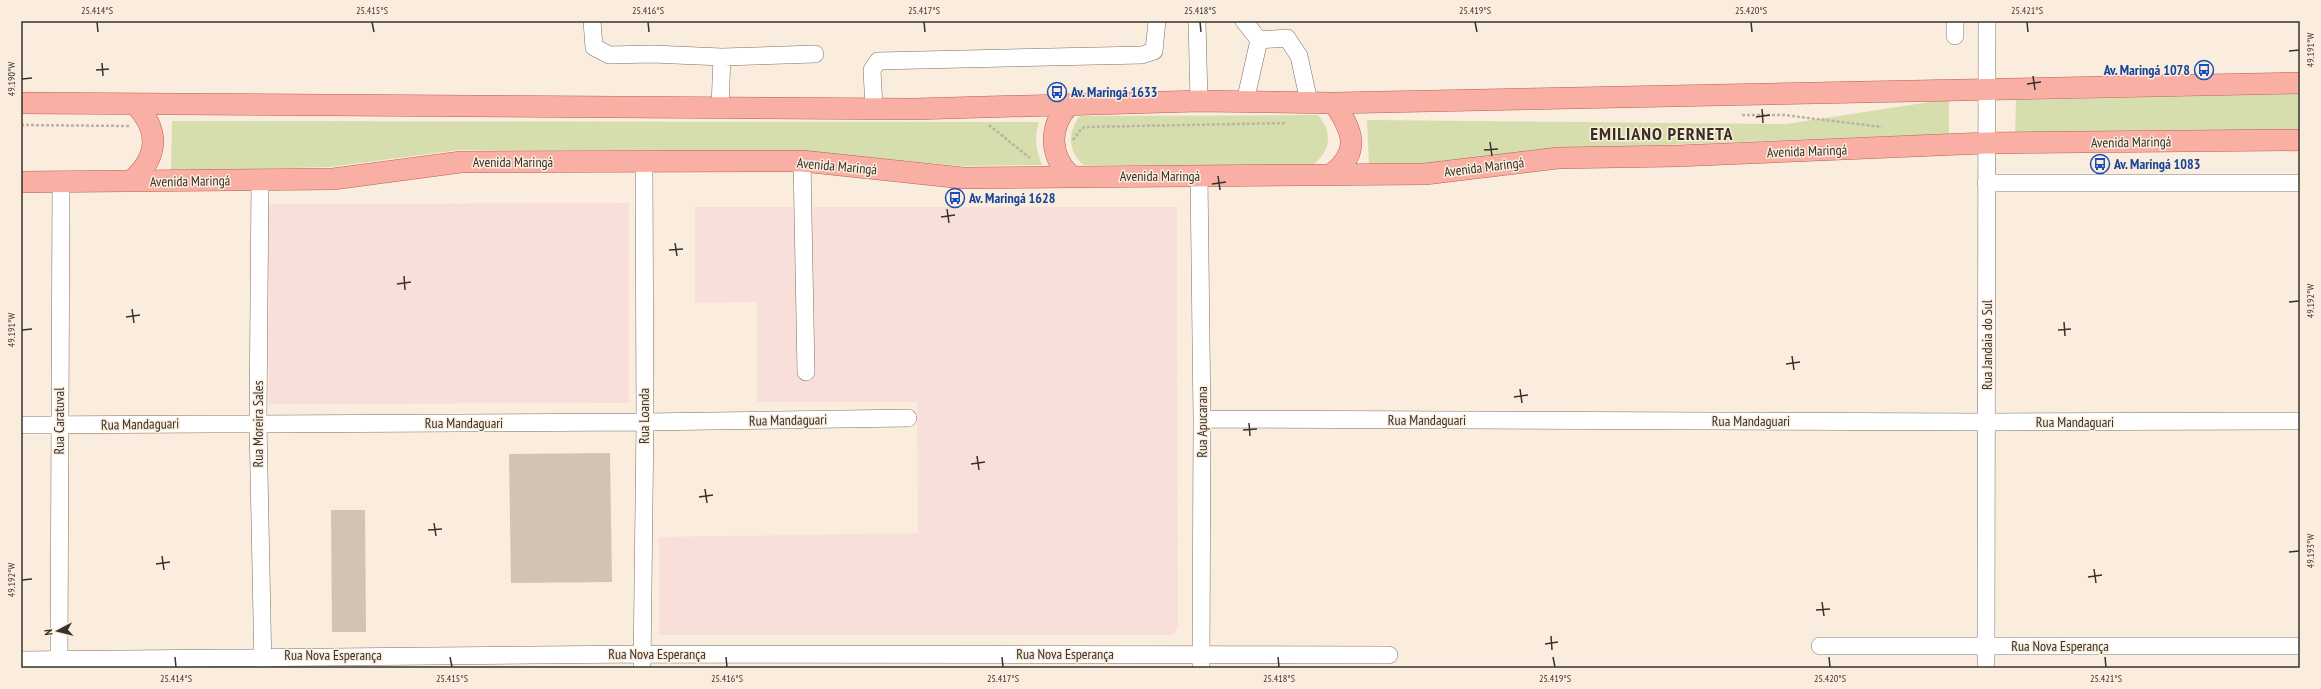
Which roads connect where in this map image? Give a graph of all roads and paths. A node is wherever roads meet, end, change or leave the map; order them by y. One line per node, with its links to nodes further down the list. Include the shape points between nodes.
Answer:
1 (592, 21): 8 (street, via 594,47 609,55)
2 (1157, 21): 19 (street, via 1154,51 1142,55 878,61 872,70)
3 (1201, 21): 11 (street)
4 (1244, 21): 6 (street)
5 (1987, 21): 10 (street, Rua Jandaia do Sul)
6 (1259, 40): 12 (street); 13 (street, via 1287,38 1299,56)
7 (815, 54): 8 (street)
8 (722, 57): 18 (street)
9 (2300, 83): 10 (main road)
10 (1987, 89): 15 (main road); 26 (street, Rua Jandaia do Sul)
11 (1199, 101): 12 (main road); 17 (main road)
12 (1245, 102): 13 (main road)
13 (1309, 102): 15 (main road)
14 (21, 103): 16 (main road)
15 (1334, 103): 30 (main road, via 1347,122 1352,138 1350,154 1344,166)
16 (135, 104): 18 (main road); 34 (main road, via 150,125 154,144 143,171)
17 (1068, 106): 19 (main road); 31 (main road, via 1057,121 1053,138 1060,164)
18 (720, 107): 19 (main road)
19 (874, 108)
20 (1739, 115): 24 (path, via 1784,115)
21 (1289, 123): 27 (path, via 1086,126)
22 (21, 125): 23 (path)
23 (131, 127)
24 (1884, 128)
25 (2300, 140): 26 (main road, Avenida Maringá)
26 (1986, 143): 30 (main road, Avenida Maringá, via 1677,156 1558,158 1425,174); 37 (street, Rua Jandaia do Sul)
27 (1070, 146)
28 (802, 161): 29 (main road, Avenida Maringá); 31 (main road, Avenida Maringá, via 963,178); 39 (street)
29 (644, 163): 33 (main road, Avenida Maringá, via 462,162 333,179); 43 (street, Rua Loanda)
30 (1332, 174): 32 (main road, Avenida Maringá)
31 (1071, 176): 32 (main road, Avenida Maringá)
32 (1199, 176): 41 (street, Rua Apucarana)
33 (260, 180): 34 (main road, Avenida Maringá); 45 (street, Rua Moreira Sales)
34 (131, 181): 36 (main road, Avenida Maringá)
35 (21, 182): 36 (main road, Avenida Maringá)
36 (60, 182): 47 (street, Rua Caratuval)
37 (1986, 183): 38 (street); 44 (street, Rua Jandaia do Sul)
38 (2300, 183)
39 (806, 372)
40 (908, 418): 43 (street, Rua Mandaguari)
41 (1202, 419): 44 (street, Rua Mandaguari); 55 (street, Rua Apucarana)
42 (2300, 420): 44 (street, Rua Mandaguari)
43 (645, 422): 45 (street, Rua Mandaguari); 54 (street, Rua Loanda)
44 (1987, 422): 49 (street, Rua Jandaia do Sul)
45 (258, 423): 47 (street, Rua Mandaguari); 56 (street, Rua Moreira Sales)
46 (21, 425): 47 (street, Rua Mandaguari)
47 (59, 425): 52 (street, Rua Caratuval)
48 (1820, 646): 49 (street, Rua Nova Esperança)
49 (1986, 646): 50 (street, Rua Nova Esperança); 58 (street, Rua Jandaia do Sul)
50 (2300, 646)
51 (1389, 655): 55 (street, Rua Nova Esperança)
52 (59, 659): 53 (street, Rua Nova Esperança); 57 (street, Rua Nova Esperança)
53 (21, 660)
54 (642, 661): 55 (street, Rua Nova Esperança); 56 (street, Rua Nova Esperança)
55 (1201, 661)
56 (263, 662): 57 (street, Rua Nova Esperança)
57 (79, 663)
58 (1986, 668)

